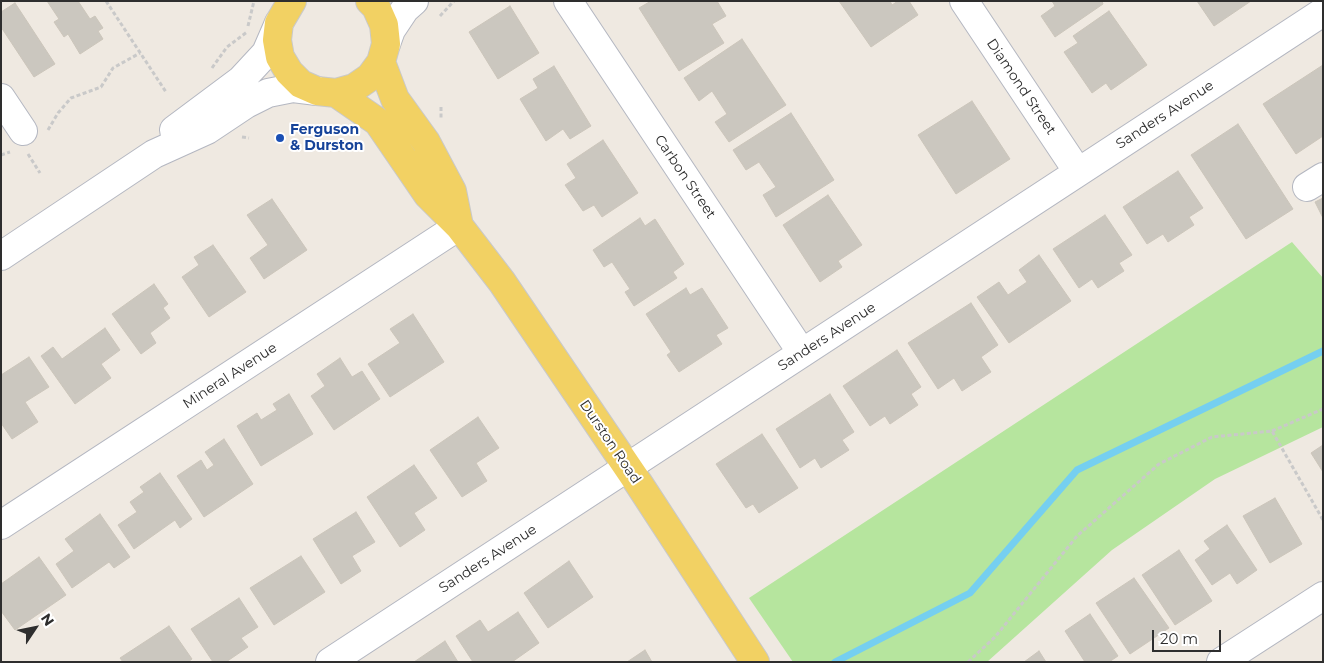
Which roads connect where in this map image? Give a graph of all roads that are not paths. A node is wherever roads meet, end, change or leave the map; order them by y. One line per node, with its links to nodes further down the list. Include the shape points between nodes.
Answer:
1 (370, 1): 7 (main road, Durston Road, via 384,25)
2 (414, 1): 7 (street, via 391,30)
3 (568, 1): 15 (street, Carbon Street)
4 (964, 1): 12 (street, Diamond Street)
5 (286, 8): 8 (main road, Durston Road, via 277,40 280,57 288,72 301,84); 11 (street, via 266,53 241,80 172,131)
6 (1323, 12): 12 (street, Sanders Avenue)
7 (383, 53): 8 (main road, via 370,77 354,88); 13 (main road, Durston Road, via 395,99 426,142 452,191)
8 (326, 92): 11 (street, via 294,88 268,93 207,130); 13 (main road, Durston Road, via 378,122 428,195)
9 (1, 98): 10 (street)
10 (28, 140)
11 (154, 154): 14 (street)
12 (1078, 172): 15 (street, Sanders Avenue)
13 (459, 226): 16 (main road, Durston Road, via 502,282); 17 (street, Mineral Avenue)
14 (1, 256)
15 (802, 353): 16 (street, Sanders Avenue)
16 (628, 468): 19 (street, Sanders Avenue); 20 (main road, Durston Road)
17 (1, 525)
18 (1322, 597): 21 (street)
19 (330, 662)
20 (755, 662)
21 (1221, 662)

